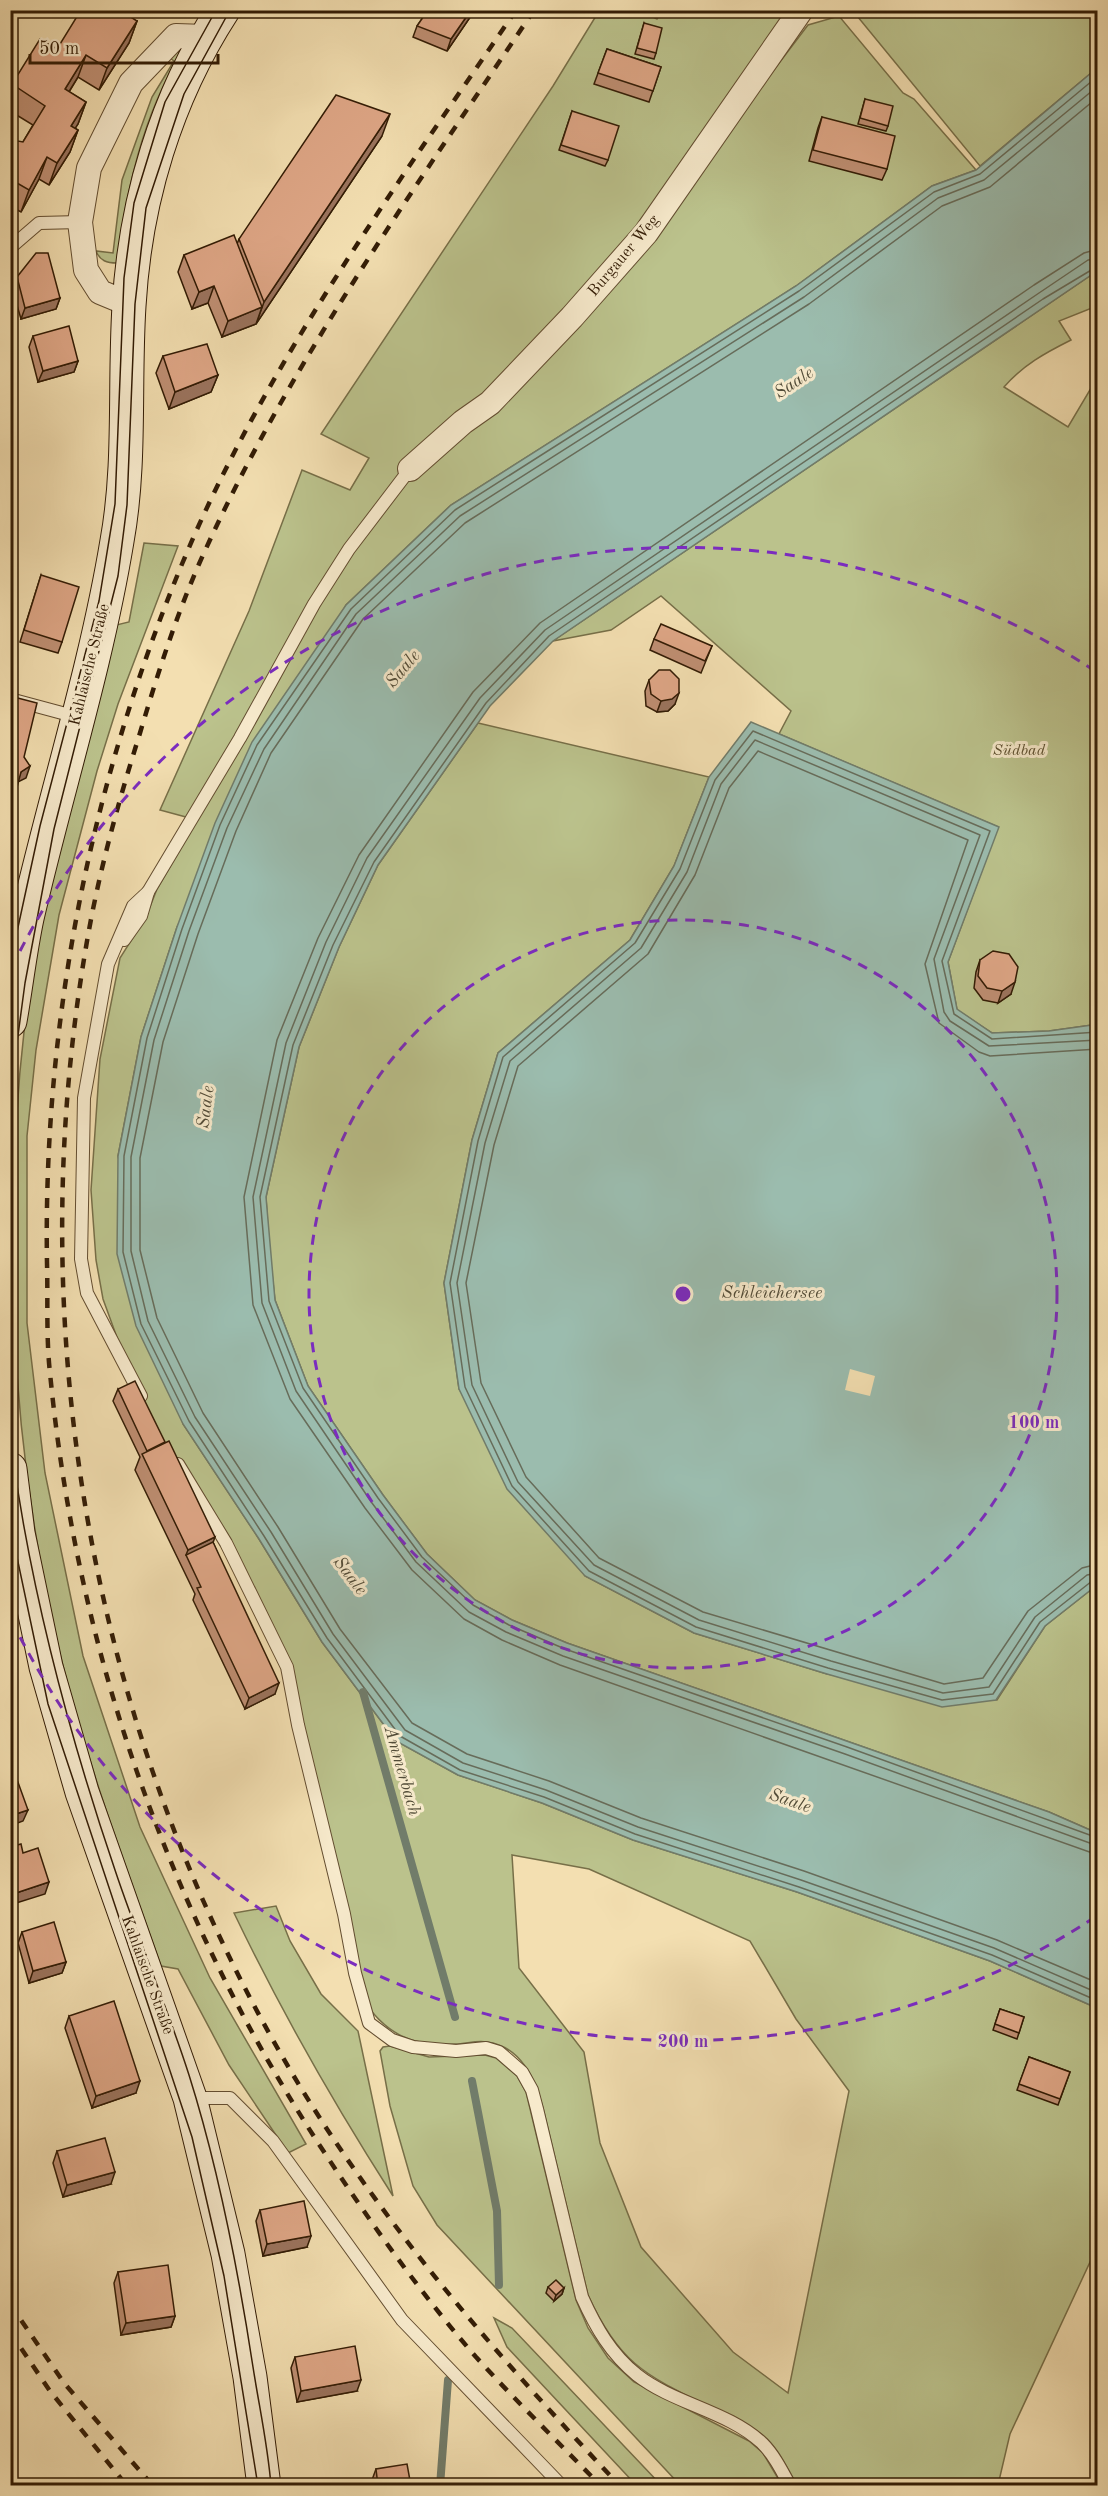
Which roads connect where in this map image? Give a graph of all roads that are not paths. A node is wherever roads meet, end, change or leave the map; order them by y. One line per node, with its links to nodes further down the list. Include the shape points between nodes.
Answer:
1 (801, 10): 6 (street, Burgauer Weg, via 646,233 490,403)
2 (214, 24): 3 (street, Kahlaische Straße, via 176,36 131,83 89,168); 5 (main road, Kahlaische Straße, via 167,118 140,209)
3 (80, 222): 4 (lane, via 39,223); 5 (street, Kahlaische Straße, via 86,270 100,292)
4 (10, 249)
5 (129, 304): 8 (main road, Kahlaische Straße, via 118,537)
6 (410, 469): 11 (lane, via 349,549 314,604 148,892 141,916 108,964 84,1098 81,1259 87,1293)
7 (10, 699): 8 (lane)
8 (78, 717): 9 (main road, Kahlaische Straße)
9 (19, 918): 10 (main road, Kahlaische Straße)
10 (10, 1021)
11 (146, 1407)
12 (173, 1456): 17 (lane, via 226,1543 287,1667 369,2023 392,2040 413,2047 456,2051 486,2048 510,2059 532,2090 582,2297 594,2325 613,2353 638,2376 761,2442)
13 (10, 1469): 14 (main road, Kahlaische Straße, via 18,1533 46,1667 82,1792)
14 (190, 2098): 15 (main road, Kahlaische Straße, via 228,2254); 16 (lane, via 230,2098 273,2141 402,2320)
15 (264, 2486)
16 (562, 2486)
17 (790, 2486)

